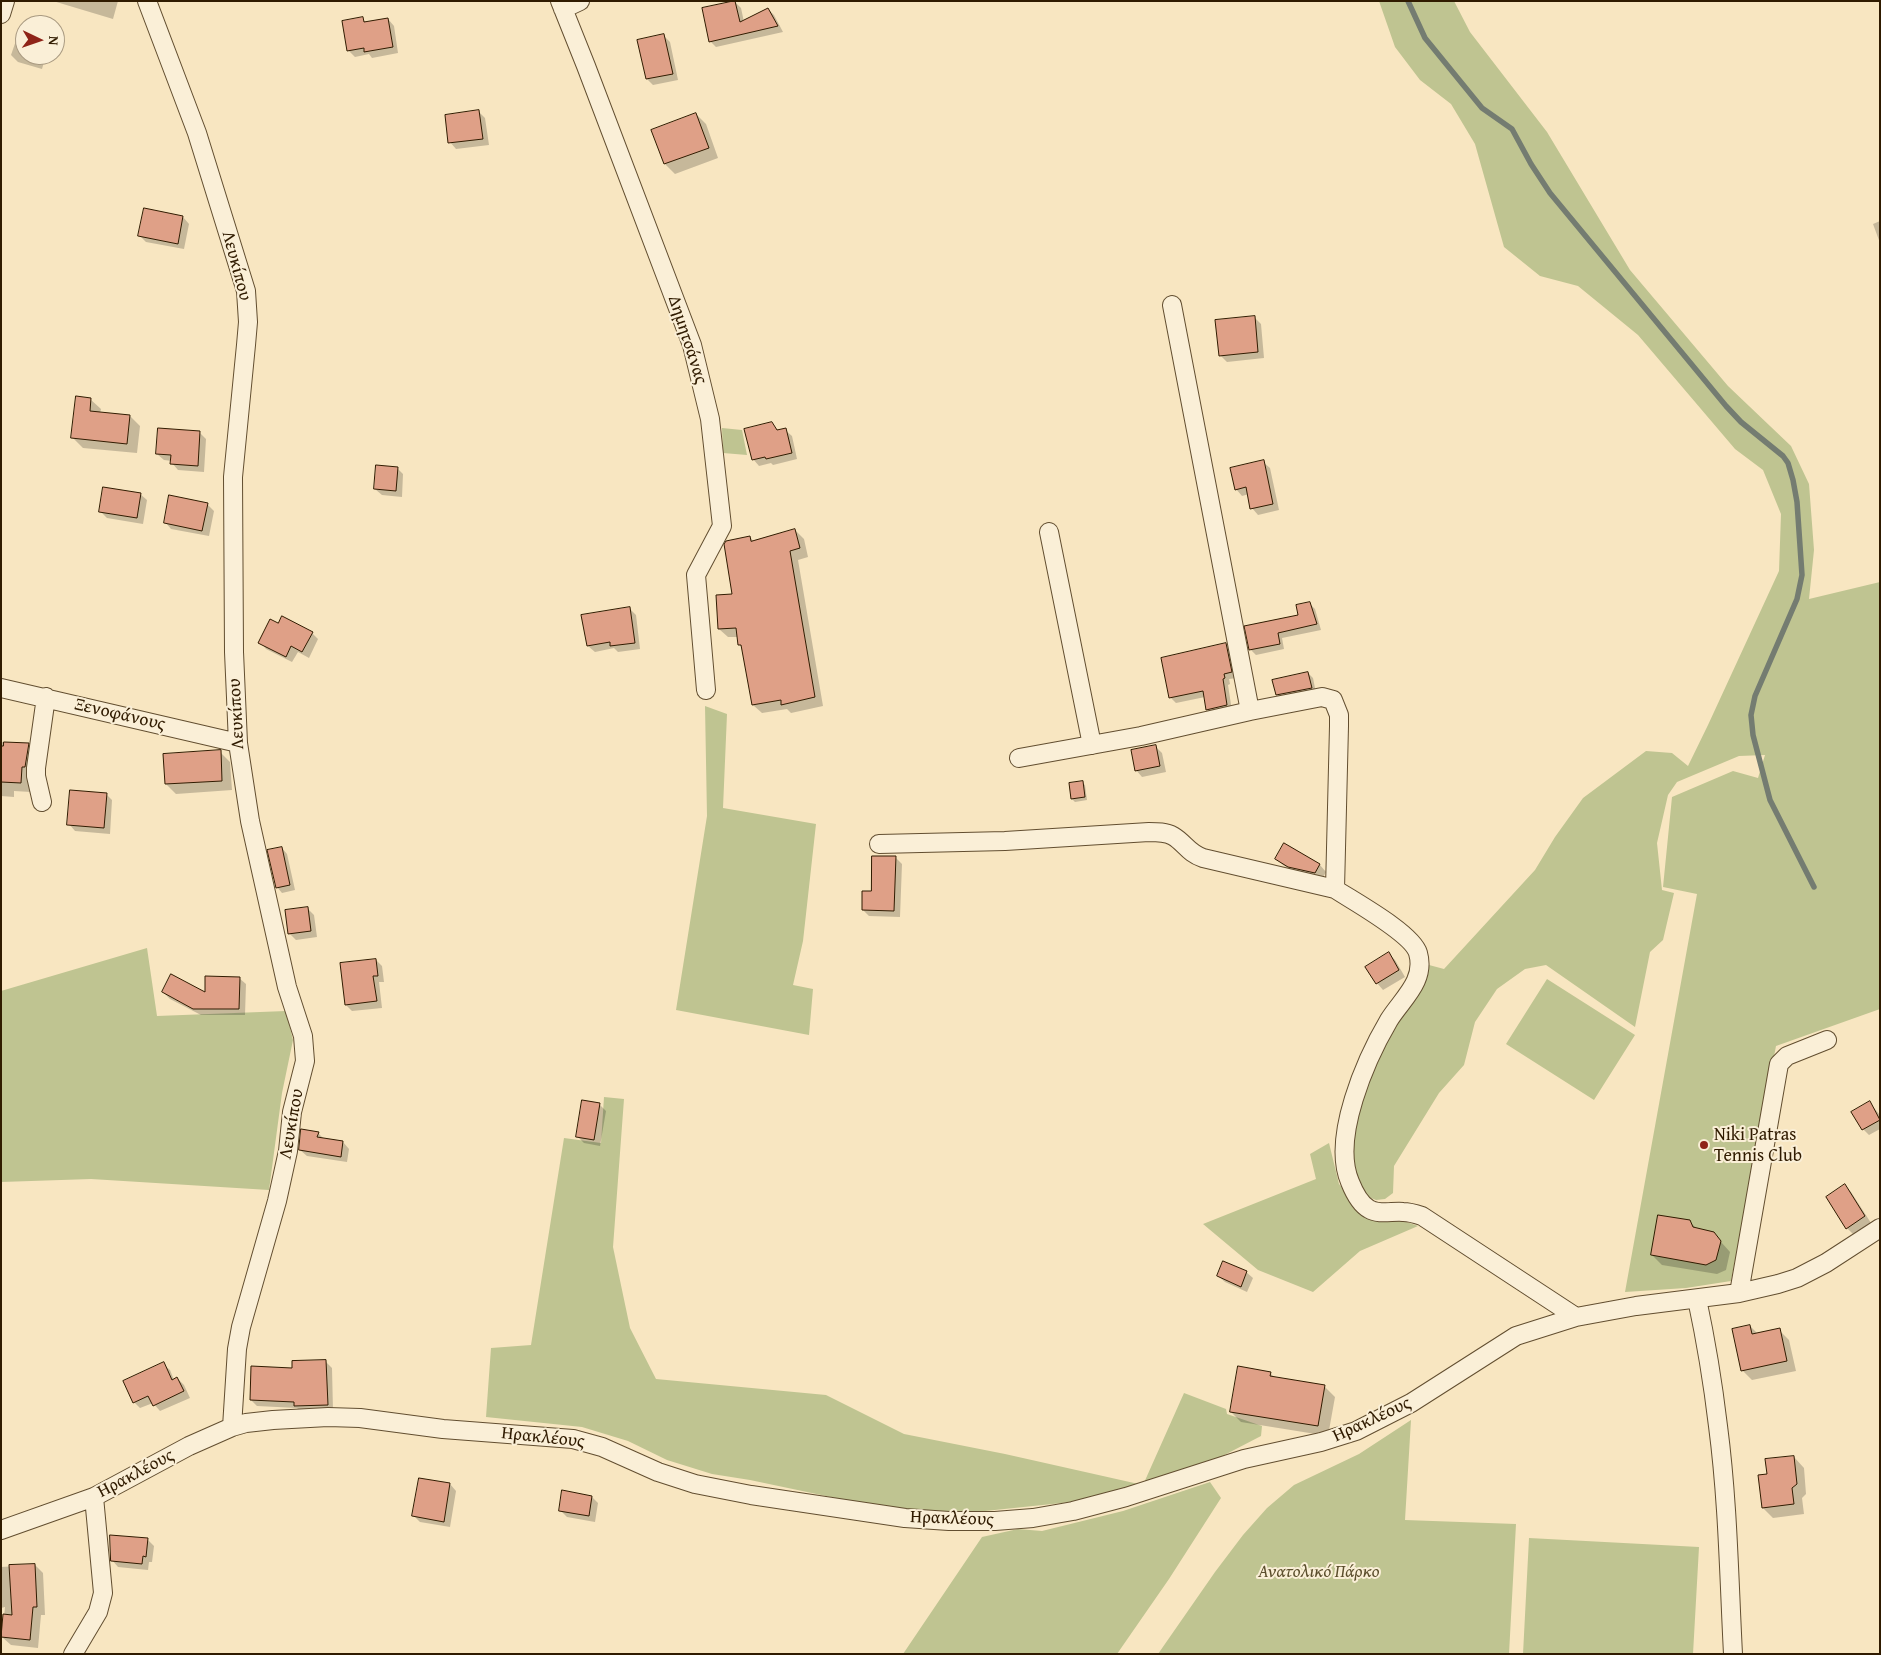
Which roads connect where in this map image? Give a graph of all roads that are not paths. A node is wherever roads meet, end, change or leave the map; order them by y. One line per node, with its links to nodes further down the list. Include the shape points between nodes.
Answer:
1 (5, 1): 5 (street)
2 (147, 1): 12 (street, Λευκίπου, via 196,133 246,291 248,322 233,477)
3 (580, 1): 4 (street)
4 (562, 5): 9 (street, Δημητσάνας, via 692,345 710,419 722,526 696,575)
5 (1, 14)
6 (1172, 305): 11 (street)
7 (1049, 532): 13 (street)
8 (1, 688): 10 (street, Ξενοφάνους)
9 (706, 690)
10 (46, 697): 12 (street, Ξενοφάνους); 15 (street, via 36,768)
11 (1250, 711): 13 (street); 17 (street, via 1322,697 1334,700 1340,726)
12 (238, 743): 23 (street, Λευκίπου, via 250,821 287,987 303,1036 305,1061 292,1112 288,1151 277,1201 241,1327)
13 (1092, 745): 14 (street)
14 (1019, 758)
15 (42, 802)
16 (879, 844): 17 (street, via 1159,833 1172,836 1189,852 1203,858)
17 (1335, 889): 22 (street, via 1407,938 1418,952 1420,969 1417,980 1376,1046 1349,1115 1344,1162 1354,1191 1373,1211 1422,1216)
18 (1827, 1040): 20 (street, via 1787,1056 1778,1064)
19 (1879, 1231): 20 (street, Ηρακλέους, via 1812,1271 1778,1284)
20 (1739, 1293): 21 (street, Ηρακλέους)
21 (1697, 1299): 22 (street, Ηρακλέους); 27 (street, via 1719,1428)
22 (1576, 1317): 23 (street, Ηρακλέους, via 1516,1336 1411,1403 1356,1430 1321,1442 1244,1459 1126,1498 1033,1518 949,1521 905,1518 719,1489 676,1478 602,1447 573,1439 443,1429 360,1418 255,1422)
23 (232, 1427): 24 (street, Ηρακλέους, via 189,1446)
24 (94, 1497): 25 (street, Ηρακλέους); 26 (street, via 103,1593 98,1612)
25 (1, 1530)
26 (73, 1654)
27 (1732, 1654)

